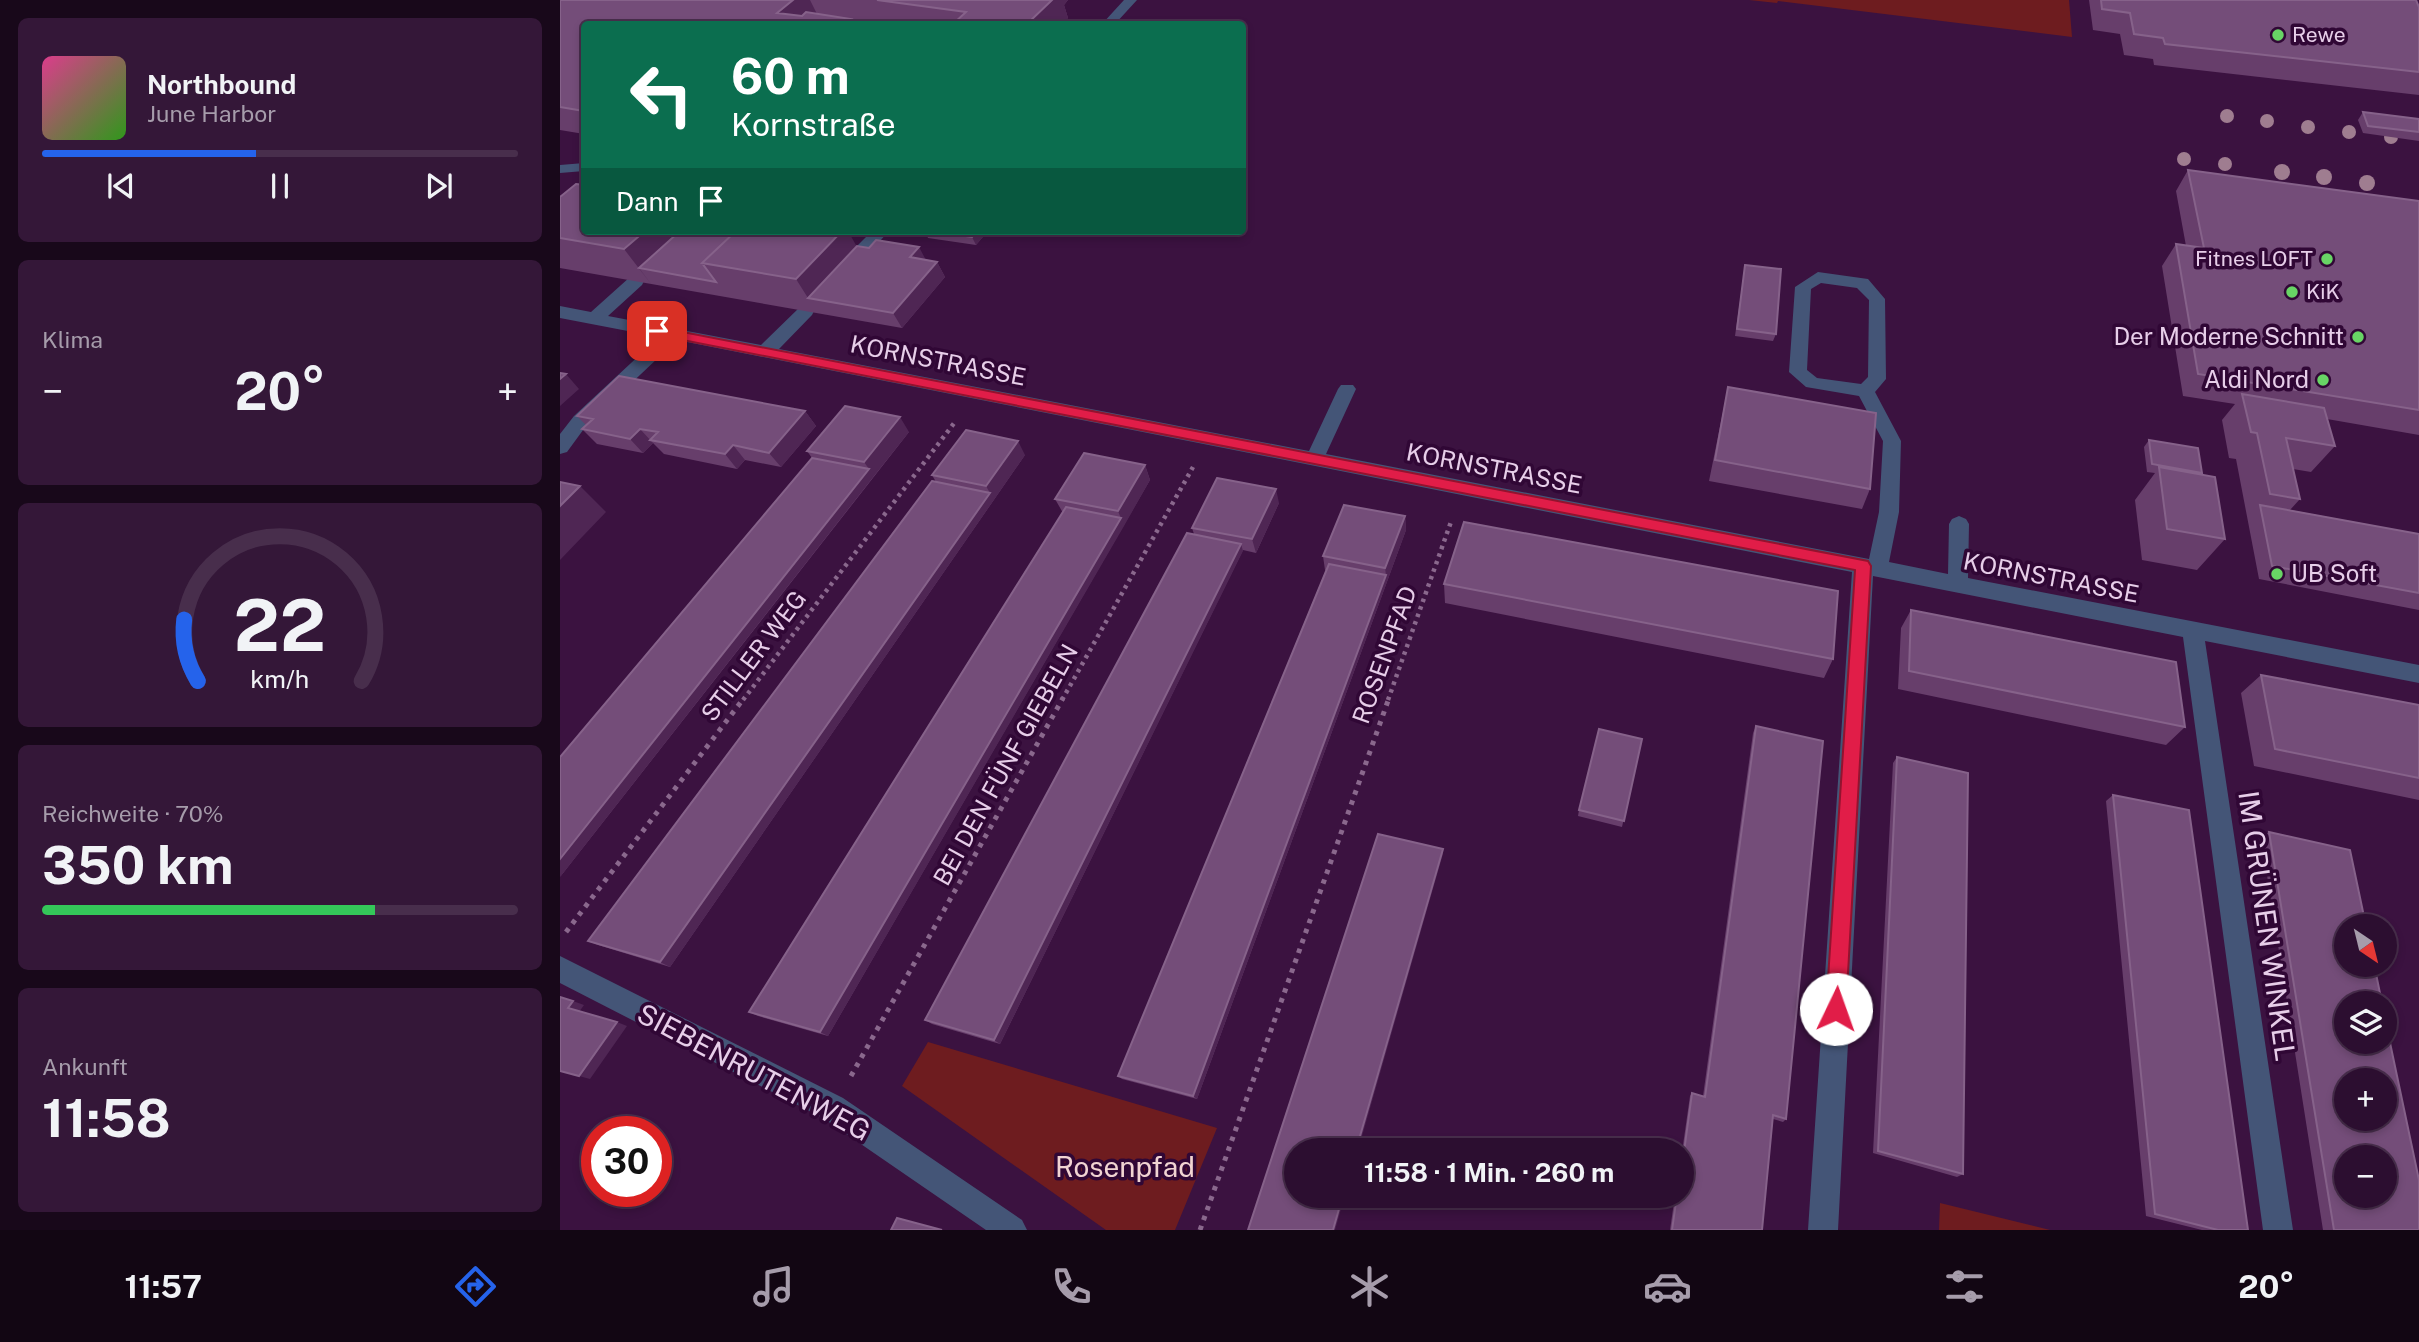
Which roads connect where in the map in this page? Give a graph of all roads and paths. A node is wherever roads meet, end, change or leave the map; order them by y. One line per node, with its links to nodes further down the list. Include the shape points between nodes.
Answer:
1 (1131, 0): 2 (street)
2 (1111, 21)
3 (581, 167): 4 (street)
4 (560, 169)
5 (877, 235): 6 (street)
6 (855, 259)
7 (636, 281): 10 (street)
8 (806, 311): 12 (street)
9 (560, 312): 10 (street, KORNSTRASSE)
10 (594, 319): 11 (street, KORNSTRASSE)
11 (673, 334): 12 (street, KORNSTRASSE); 17 (street, via 580,421)
12 (765, 352): 15 (street, KORNSTRASSE)
13 (1347, 389): 18 (street)
14 (1865, 391): 14 (street, via 1812,383 1798,372 1802,287 1818,277 1862,284 1877,299 1877,379); 21 (street, via 1892,441 1889,512)
15 (978, 394): 16 (street, KORNSTRASSE); 25 (path, STILLER WEG)
16 (1209, 439): 18 (street, KORNSTRASSE); 27 (path, BEI DEN FÜNF GIEBELN)
17 (560, 447)
18 (1314, 459): 19 (street, KORNSTRASSE)
19 (1463, 488): 21 (street, KORNSTRASSE); 29 (path, ROSENPFAD)
20 (1959, 524): 22 (street)
21 (1870, 567): 22 (street, KORNSTRASSE); 30 (street)
22 (1958, 584): 23 (street, KORNSTRASSE)
23 (2193, 630): 24 (street, KORNSTRASSE); 31 (street, IM GRÜNEN WINKEL)
24 (2419, 674)
25 (563, 936)
26 (560, 969): 27 (street, SIEBENRUTENWEG)
27 (833, 1108): 28 (street, SIEBENRUTENWEG)
28 (1012, 1230)
29 (1200, 1230)
30 (1823, 1230)
31 (2278, 1230)

